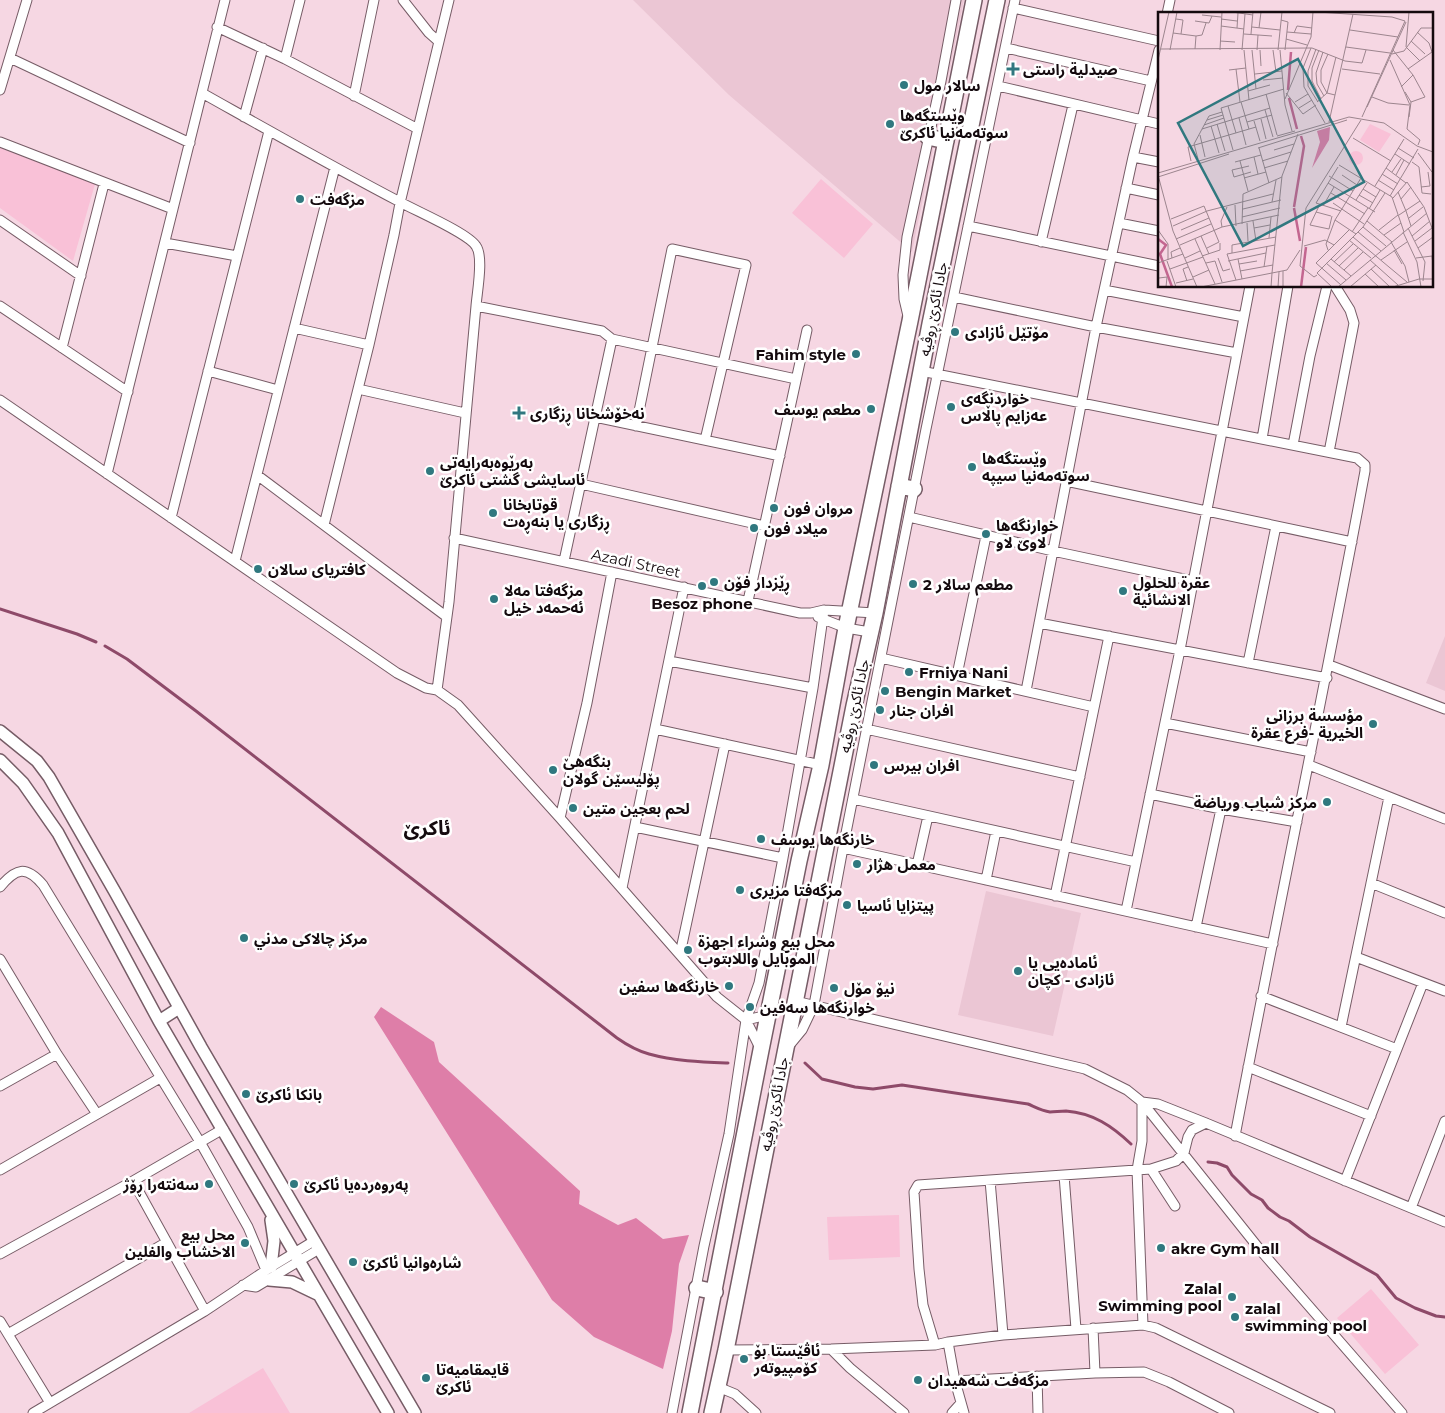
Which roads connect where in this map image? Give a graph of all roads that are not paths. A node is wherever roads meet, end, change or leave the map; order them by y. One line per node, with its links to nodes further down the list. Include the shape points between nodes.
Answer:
1 (27, 0): 17 (street)
2 (225, 0): 11 (street)
3 (300, 0): 18 (street)
4 (374, 0): 23 (street)
5 (402, 0): 12 (street)
6 (449, 0): 12 (street)
7 (956, 0): 30 (street)
8 (974, 0): 31 (highway, جادا ئاکرێ ڕوڤیە)
9 (997, 0): 72 (highway, جادا ئاکرێ ڕوڤیە)
10 (1014, 4): 13 (street); 15 (street)
11 (217, 27): 14 (street); 22 (street)
12 (438, 41): 28 (street)
13 (1158, 41)
14 (263, 48): 18 (street); 25 (street)
15 (1006, 48): 19 (street); 20 (street)
16 (1158, 54): 19 (street)
17 (10, 58): 21 (street); 33 (street)
18 (285, 59): 23 (street)
19 (1151, 81): 26 (street)
20 (998, 86): 24 (street); 44 (street)
21 (0, 90)
22 (202, 94): 25 (street); 33 (street)
23 (354, 96): 28 (street)
24 (1073, 104): 26 (street); 46 (street)
25 (244, 117): 29 (street)
26 (1142, 121): 27 (street); 34 (street)
27 (1158, 124)
28 (418, 129): 40 (street)
29 (269, 131): 36 (street); 48 (street)
30 (928, 137): 31 (highway); 61 (street, via 904,262 903,288)
31 (946, 141): 61 (highway, جادا ئاکرێ ڕوڤیە)
32 (0, 142): 37 (street)
33 (190, 143): 41 (street)
34 (1133, 157): 35 (street); 38 (street)
35 (1158, 162)
36 (335, 167): 40 (street); 63 (street)
37 (104, 184): 41 (street); 51 (street)
38 (1126, 188): 39 (street); 43 (street)
39 (1158, 195)
40 (400, 202): 59 (street, via 476,246 480,257); 66 (street)
41 (173, 209): 47 (street)
42 (0, 220): 51 (street)
43 (1119, 223): 45 (street); 49 (street)
44 (968, 226): 46 (street); 57 (street)
45 (1158, 231)
46 (1040, 242): 49 (street)
47 (165, 243): 48 (street); 77 (street)
48 (237, 256): 71 (street)
49 (1112, 256): 50 (street); 56 (street)
50 (1158, 266)
51 (81, 276): 67 (street)
52 (1250, 288): 60 (street)
53 (1288, 288): 84 (street)
54 (1327, 288): 86 (street)
55 (1336, 288): 87 (street, via 1350,310 1354,324)
56 (1104, 290): 60 (street); 62 (street)
57 (954, 297): 62 (street); 73 (street)
58 (0, 306): 67 (street)
59 (476, 306): 65 (street, via 602,331); 80 (street)
60 (1244, 317): 69 (street)
61 (910, 321): 111 (highway, جادا ئاکرێ ڕوڤیە)
62 (1096, 327): 69 (street); 79 (street)
63 (294, 328): 66 (street); 76 (street)
64 (807, 330): 74 (street)
65 (612, 340): 68 (street); 81 (street)
66 (369, 345): 75 (street)
67 (62, 348): 77 (street)
68 (652, 348): 70 (street); 70 (street, via 672,249 746,265); 82 (street)
69 (1237, 353): 83 (street)
70 (723, 363): 74 (street); 85 (street)
71 (208, 371): 76 (street); 96 (street)
72 (921, 371): 73 (street); 93 (highway, جادا ئاکرێ ڕوڤیە)
73 (937, 374): 79 (street); 93 (street)
74 (796, 379): 88 (street)
75 (358, 389): 80 (street); 97 (street)
76 (278, 390): 90 (street)
77 (128, 392): 89 (street)
78 (0, 400): 89 (street)
79 (1082, 403): 83 (street); 91 (street)
80 (465, 413): 101 (street)
81 (595, 417): 82 (street); 92 (street)
82 (636, 426): 85 (street)
83 (1222, 431): 84 (street); 94 (street)
84 (1262, 439): 86 (street)
85 (705, 440): 88 (street)
86 (1293, 445): 87 (street)
87 (1329, 452): 102 (street, via 1358,458 1365,465)
88 (780, 456): 98 (street)
89 (107, 474): 96 (street)
90 (257, 474): 97 (street); 105 (street)
91 (1066, 481): 94 (street); 103 (street)
92 (580, 484): 98 (street); 104 (street)
93 (906, 488): 95 (street); 113 (highway, جادا ئاکرێ ڕوڤیە)
94 (1206, 511): 99 (street); 107 (street)
95 (909, 517): 100 (street); 121 (street)
96 (171, 518): 105 (street)
97 (324, 524): 114 (street)
98 (765, 526): 109 (street)
99 (1276, 526): 102 (street); 123 (street)
100 (986, 536): 103 (street); 125 (street)
101 (454, 538): 104 (street, Azadi Street); 114 (street)
102 (1352, 542): 124 (street)
103 (1053, 552): 107 (street); 116 (street)
104 (564, 561): 106 (street, Azadi Street)
105 (235, 562): 128 (street, via 397,673)
106 (612, 572): 108 (street, Azadi Street); 148 (street, via 587,703)
107 (1193, 581): 120 (street)
108 (684, 587): 109 (street, Azadi Street); 122 (street)
109 (748, 601): 112 (street, Azadi Street)
110 (824, 610): 111 (street, Azadi Street); 112 (street, Azadi Street); 115 (street)
111 (850, 610): 113 (street, Azadi Street); 117 (highway, جادا ئاکرێ ڕوڤیە)
112 (811, 613): 115 (street, Azadi Street)
113 (875, 613): 118 (highway, جادا ئاکرێ ڕوڤیە)
114 (447, 617): 128 (street)
115 (822, 620): 117 (street, Azadi Street); 127 (street)
116 (1039, 623): 119 (street); 129 (street)
117 (846, 628): 118 (street, Azadi Street); 140 (highway, جادا ئاکرێ ڕوڤیە)
118 (870, 632): 174 (highway, جادا ئاکرێ ڕوڤیە)
119 (1109, 636): 120 (street); 130 (street)
120 (1180, 650): 123 (street); 132 (street)
121 (881, 658): 125 (street); 133 (street)
122 (669, 661): 127 (street); 134 (street)
123 (1248, 663): 126 (street)
124 (1329, 665): 126 (street); 131 (street)
125 (957, 675): 129 (street)
126 (1326, 678): 137 (street)
127 (813, 688): 139 (street)
128 (437, 690): 148 (street, via 458,705)
129 (1026, 691): 130 (street)
130 (1094, 707): 142 (street)
131 (1445, 710)
132 (1165, 723): 137 (street); 143 (street)
133 (866, 728): 142 (street); 145 (street)
134 (655, 729): 136 (street); 151 (street)
135 (0, 731): 176 (main road, via 37,761 49,777)
136 (725, 744): 139 (street); 153 (street)
137 (1312, 752): 141 (street)
138 (0, 760): 179 (main road, via 23,783 58,833)
139 (801, 760): 140 (street); 156 (street)
140 (821, 764): 177 (highway, جادا ئاکرێ ڕوڤیە)
141 (1309, 764): 144 (street); 150 (street)
142 (1080, 778): 154 (street)
143 (1150, 794): 146 (street); 157 (street)
144 (1389, 797): 149 (street); 160 (street)
145 (853, 799): 147 (street); 155 (street)
146 (1220, 809): 150 (street); 166 (street)
147 (928, 816): 152 (street); 158 (street)
148 (560, 818): 162 (street)
149 (1445, 819)
150 (1297, 822): 167 (street)
151 (635, 827): 153 (street); 162 (street)
152 (996, 831): 154 (street); 159 (street)
153 (705, 841): 156 (street); 168 (street)
154 (1065, 847): 157 (street); 163 (street)
155 (843, 848): 158 (street); 175 (street)
156 (783, 858): 178 (street, via 759,983)
157 (1136, 862): 164 (street)
158 (917, 865): 159 (street)
159 (986, 880): 163 (street)
160 (1371, 883): 165 (street); 169 (street)
161 (0, 887): 186 (street, via 20,871 31,874 43,885)
162 (622, 888): 168 (street)
163 (1055, 896): 164 (street)
164 (1126, 911): 166 (street)
165 (1445, 913)
166 (1196, 927): 167 (street)
167 (1273, 944): 173 (street)
168 (680, 954): 178 (street, via 717,997)
169 (1356, 957): 171 (street); 180 (street)
170 (0, 959): 184 (street)
171 (1423, 983): 172 (street); 182 (street)
172 (1445, 992)
173 (1261, 996): 180 (street); 185 (street)
174 (795, 1001): 175 (street); 183 (highway, جادا ئاکرێ ڕوڤیە)
175 (814, 1005): 183 (street, via 802,1030); 188 (street, via 1084,1069 1127,1090)
176 (179, 1008): 179 (main road); 210 (main road)
177 (768, 1015): 178 (street); 181 (highway, جادا ئاکرێ ڕوڤیە)
178 (746, 1020): 181 (street); 214 (street, via 729,1134)
179 (159, 1021): 193 (main road)
180 (1341, 1027): 182 (street)
181 (761, 1050): 215 (highway, جادا ئاکرێ ڕوڤیە)
182 (1397, 1050): 190 (street)
183 (785, 1051): 227 (highway, جادا ئاکرێ ڕوڤیە)
184 (57, 1054): 187 (street); 189 (street)
185 (1248, 1067): 190 (street); 194 (street)
186 (160, 1078): 189 (street); 195 (street)
187 (0, 1086)
188 (1142, 1102): 192 (street, via 1158,1104); 197 (street); 200 (street, via 1142,1142)
189 (97, 1114): 199 (street)
190 (1371, 1116): 203 (street)
191 (1445, 1121): 196 (street)
192 (1206, 1123): 194 (street); 197 (street, via 1188,1136)
193 (223, 1129): 195 (street); 206 (main road)
194 (1235, 1136): 203 (street)
195 (200, 1142): 204 (street); 213 (street)
196 (1441, 1145): 207 (street)
197 (1184, 1154): 198 (street, via 1176,1161); 247 (street, via 1262,1251)
198 (1151, 1169): 200 (street); 205 (street)
199 (0, 1170)
200 (1137, 1170): 201 (street); 219 (street)
201 (1064, 1175): 202 (street); 220 (street)
202 (990, 1180): 223 (street); 225 (street, via 915,1188 919,1269 924,1305)
203 (1345, 1181): 207 (street)
204 (132, 1182): 209 (street); 211 (street)
205 (1176, 1206)
206 (268, 1208): 212 (main road); 213 (main road, via 274,1241)
207 (1411, 1208): 208 (street)
208 (1445, 1222)
209 (167, 1242): 217 (street); 222 (street)
210 (316, 1245): 212 (street); 237 (main road)
211 (0, 1254)
212 (296, 1257): 213 (street); 216 (main road)
213 (269, 1272): 216 (main road); 217 (street, via 256,1287 243,1285)
214 (697, 1288): 215 (highway); 238 (street)
215 (715, 1292): 239 (highway, جادا ئاکرێ ڕوڤیە)
216 (318, 1295): 236 (main road)
217 (205, 1311): 232 (street)
218 (0, 1321): 222 (street)
219 (1143, 1325): 221 (street); 246 (street, via 1156,1328)
220 (1076, 1328): 221 (street); 223 (street)
221 (1093, 1328): 228 (street)
222 (8, 1334): 232 (street)
223 (1003, 1335): 224 (street)
224 (948, 1342): 225 (street); 230 (street)
225 (935, 1345): 226 (street)
226 (831, 1349): 227 (street); 242 (street)
227 (726, 1350): 231 (highway, جادا ئاکرێ ڕوڤیە)
228 (1095, 1373): 229 (street); 234 (street, via 1144,1372)
229 (1037, 1376): 230 (street); 245 (street)
230 (955, 1381): 233 (street)
231 (718, 1387): 240 (highway, جادا ئاکرێ ڕوڤیە); 241 (street, via 735,1394)
232 (50, 1403): 235 (street)
233 (961, 1403): 243 (street); 244 (street)
234 (1226, 1412)
235 (33, 1413)
236 (388, 1413)
237 (415, 1413)
238 (672, 1413)
239 (690, 1413)
240 (712, 1413)
241 (756, 1413)
242 (904, 1413)
243 (952, 1413)
244 (964, 1413)
245 (1038, 1413)
246 (1330, 1413)
247 (1402, 1413)

